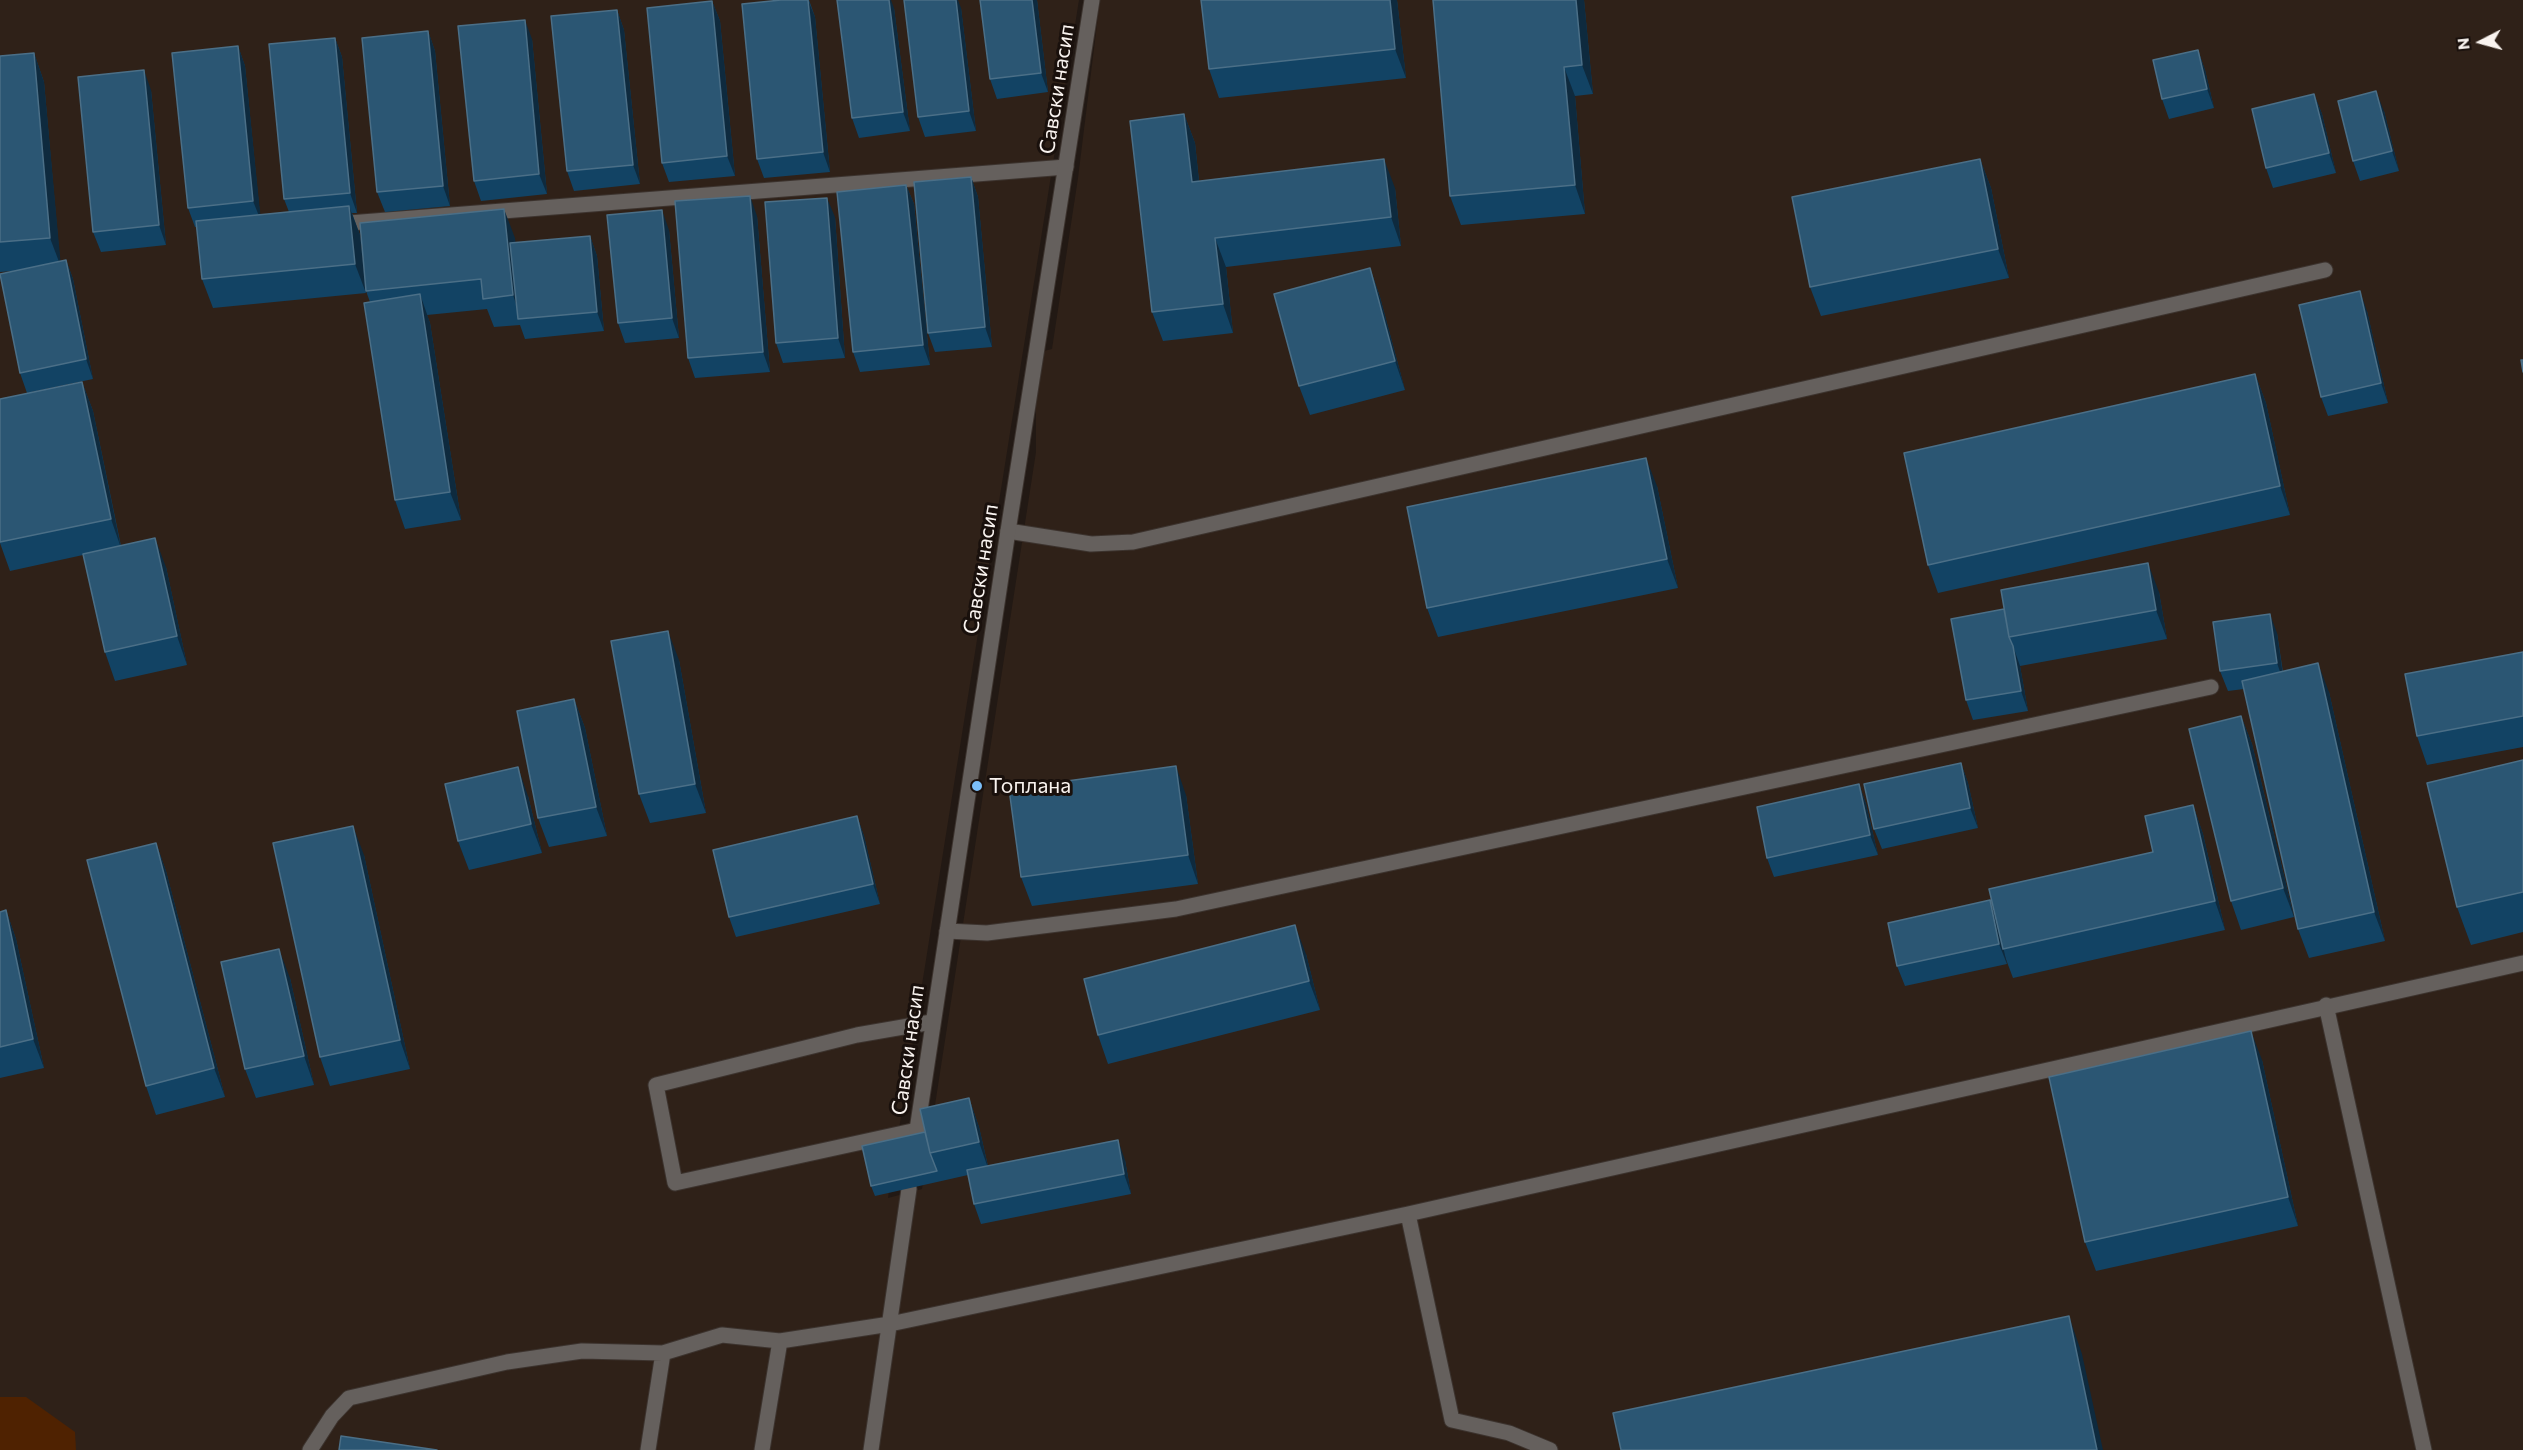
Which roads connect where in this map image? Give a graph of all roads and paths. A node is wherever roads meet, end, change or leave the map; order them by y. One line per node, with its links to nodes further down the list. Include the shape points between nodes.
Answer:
1 (1092, 0): 2 (street, Савски насип)
2 (1066, 167): 3 (street); 5 (street, Савски насип)
3 (319, 225)
4 (2325, 270): 5 (street, via 1133,542 1091,544)
5 (1008, 531): 7 (street, Савски насип)
6 (2211, 687): 7 (street, via 1176,909 987,933)
7 (947, 931): 10 (street, Савски насип)
8 (2523, 963): 9 (street)
9 (2326, 1005): 12 (street); 21 (street)
10 (932, 1022): 10 (street, Савски насип, via 916,1137 675,1183 656,1085 858,1035)
11 (909, 1189): 13 (street)
12 (1408, 1214): 13 (street); 20 (street, via 1452,1420 1509,1433)
13 (891, 1324): 14 (street); 19 (street)
14 (780, 1341): 15 (street, via 722,1335); 18 (street)
15 (663, 1353): 16 (street, via 571,1352 507,1362 349,1398); 17 (street)
16 (310, 1450)
17 (648, 1450)
18 (762, 1450)
19 (871, 1450)
20 (1550, 1450)
21 (2424, 1450)

